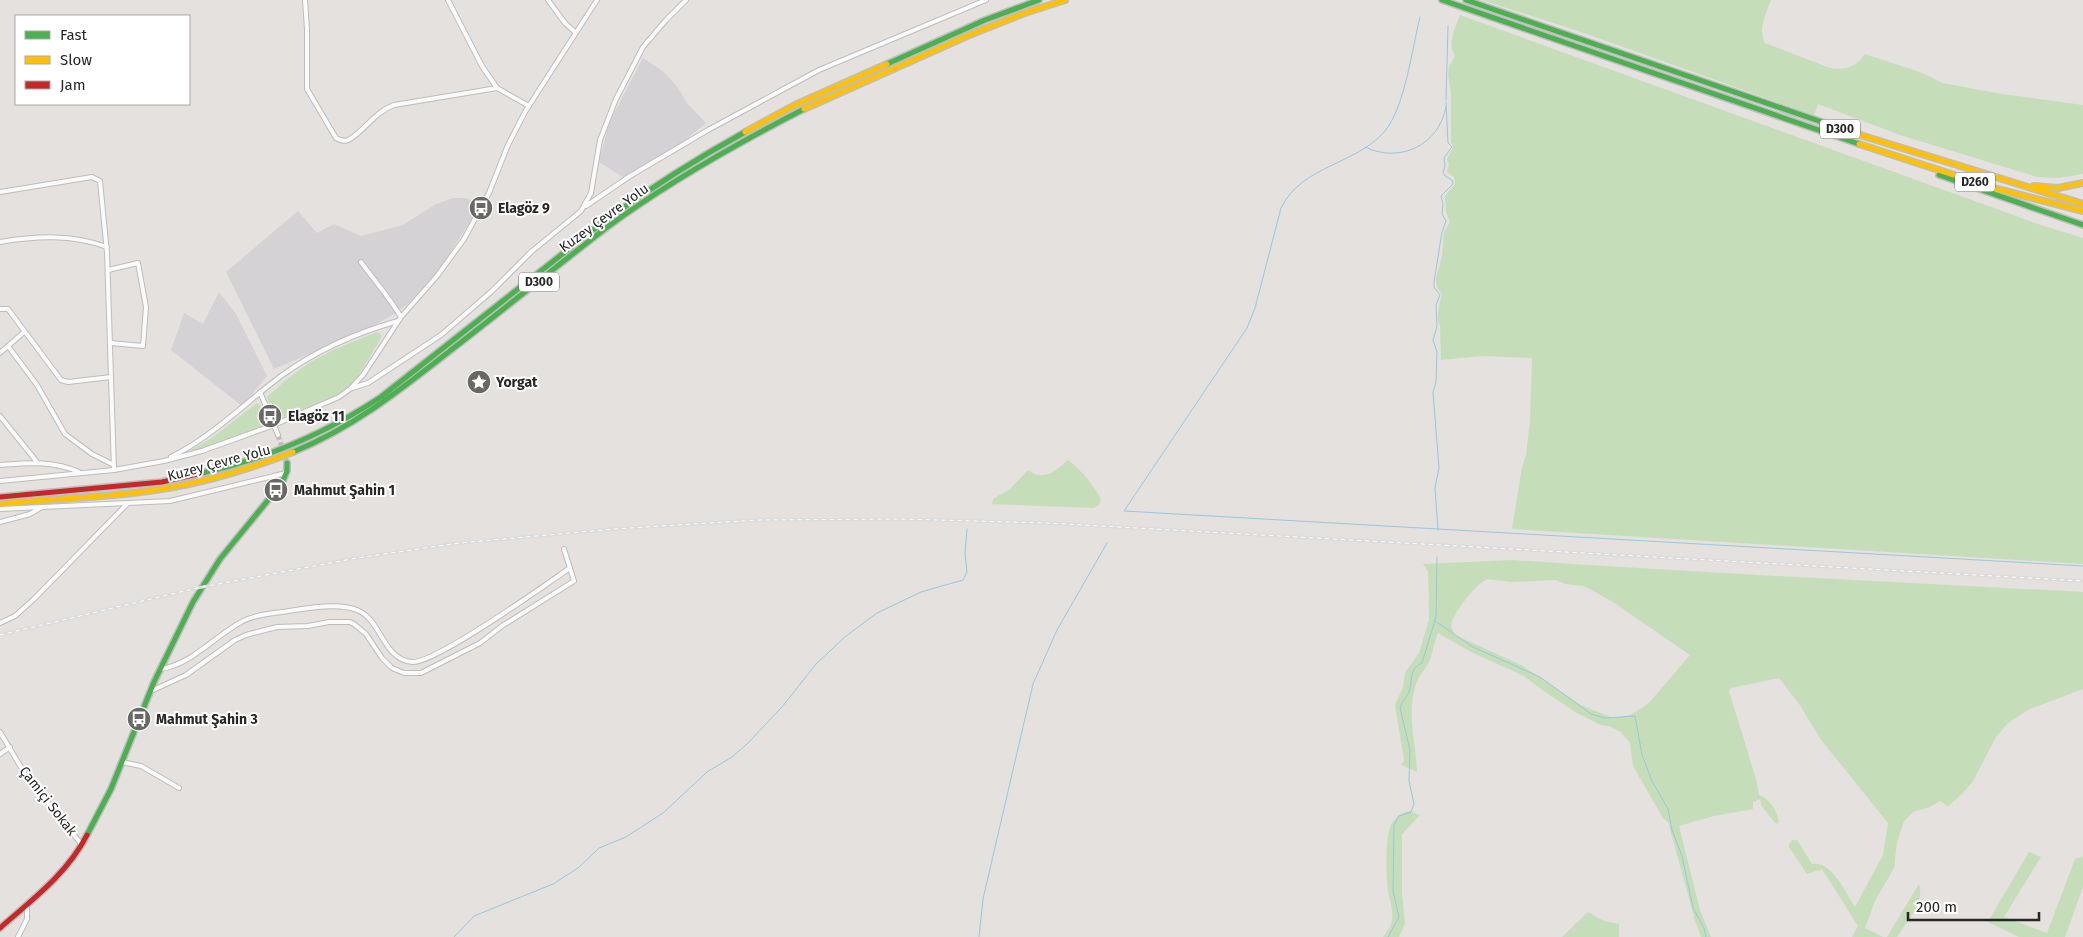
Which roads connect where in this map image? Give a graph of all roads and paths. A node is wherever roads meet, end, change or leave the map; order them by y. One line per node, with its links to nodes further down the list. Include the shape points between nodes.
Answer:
1 (305, 0): 12 (street, via 307,89 340,140 349,139 389,107)
2 (448, 0): 12 (street)
3 (548, 0): 11 (street)
4 (597, 0): 11 (street)
5 (686, 0): 19 (street, via 643,47 616,99 603,132 592,187)
6 (986, 0): 19 (street, via 818,70 708,130)
7 (1039, 0): 46 (main road, Kuzey Çevre Yolu / D300, via 985,20 804,101 713,150 603,222 380,397 304,440 240,464 162,482)
8 (1065, 0): 47 (main road, Kuzey Çevre Yolu / D300, via 989,26 799,112 715,157 606,228 384,403 316,443 259,466 187,485 133,493)
9 (1442, 0): 14 (main road, D300)
10 (1466, 0): 15 (main road, D300, via 1873,140)
11 (575, 32): 13 (street)
12 (497, 88): 13 (street)
13 (529, 106): 27 (street, via 468,234)
14 (1869, 148): 20 (main road, D260, via 1997,189); 21 (main road, D300)
15 (1989, 176): 16 (main road, D300, via 2042,187); 18 (main road, D260)
16 (2083, 183)
17 (0, 192): 23 (street, via 92,177 98,179)
18 (2083, 204)
19 (584, 207): 33 (street, via 440,335 368,383)
20 (2083, 211)
21 (2083, 225)
22 (0, 242): 23 (street, via 62,236)
23 (107, 247): 25 (street)
24 (360, 262): 27 (street, via 386,294)
25 (108, 270): 29 (street); 29 (street, via 138,263 146,307 143,346)
26 (0, 309): 28 (street, via 8,310)
27 (399, 319): 33 (street, via 363,375); 34 (street, via 332,345)
28 (24, 332): 30 (street); 32 (street, via 61,380 71,382)
29 (111, 343): 32 (street)
30 (8, 346): 31 (street); 42 (street, via 65,434)
31 (0, 353)
32 (111, 377): 42 (street)
33 (350, 389): 36 (street, via 339,397)
34 (260, 392): 36 (street); 38 (street, via 214,431)
35 (0, 416): 39 (street)
36 (274, 425): 37 (street); 38 (street)
37 (278, 435)
38 (164, 461): 42 (street)
39 (37, 462): 41 (street); 43 (street)
40 (287, 463): 44 (main road)
41 (0, 465)
42 (114, 467): 43 (street)
43 (80, 473): 45 (street)
44 (286, 473): 48 (street, via 170,501); 55 (main road, via 280,486 211,572)
45 (0, 481)
46 (0, 497)
47 (0, 504)
48 (128, 504): 49 (street); 54 (street, via 29,604)
49 (43, 506): 50 (street); 51 (street, via 30,514)
50 (0, 509)
51 (0, 522)
52 (564, 549): 53 (street)
53 (570, 568): 55 (street, via 450,646 419,662 399,658 369,617 343,607 250,618 185,661); 56 (street, via 574,581 480,643 424,672 407,674 395,670 358,626 350,622 329,622 277,627 246,635 186,675)
54 (0, 623)
55 (161, 669): 56 (main road)
56 (150, 692): 60 (main road)
57 (0, 732): 58 (street, Çamiçi Sokak)
58 (10, 747): 59 (street); 62 (street, Çamiçi Sokak, via 25,774)
59 (0, 754)
60 (122, 762): 61 (street, via 141,766); 62 (main road)
61 (179, 788)
62 (82, 845): 63 (main road, via 63,871)
63 (27, 904): 64 (main road); 65 (street, via 28,917)
64 (1, 926)
65 (18, 937)

